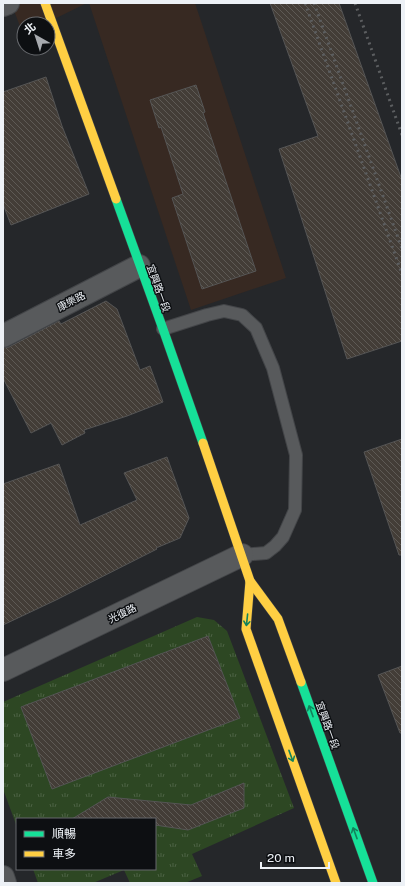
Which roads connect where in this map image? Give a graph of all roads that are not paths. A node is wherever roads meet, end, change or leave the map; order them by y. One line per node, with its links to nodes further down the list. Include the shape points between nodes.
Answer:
1 (8, 3): 3 (street)
2 (45, 3): 4 (street, 宜興路一段)
3 (3, 5)
4 (139, 266): 5 (street, 宜興路一段); 6 (street, 康樂路)
5 (163, 329): 7 (street, 宜興路一段); 7 (lane, via 224,311 242,315 256,328 272,368 296,456 295,510 276,546 266,552)
6 (3, 336)
7 (242, 555): 8 (street, 宜興路一段); 9 (street, 光復路)
8 (250, 581): 12 (street, 宜興路一段, one-way to 12, via 246,629); 13 (street, 宜興路一段, one-way to 8, via 278,618)
9 (3, 670)
10 (3, 877): 11 (street)
11 (5, 883)
12 (336, 883)
13 (373, 883)

